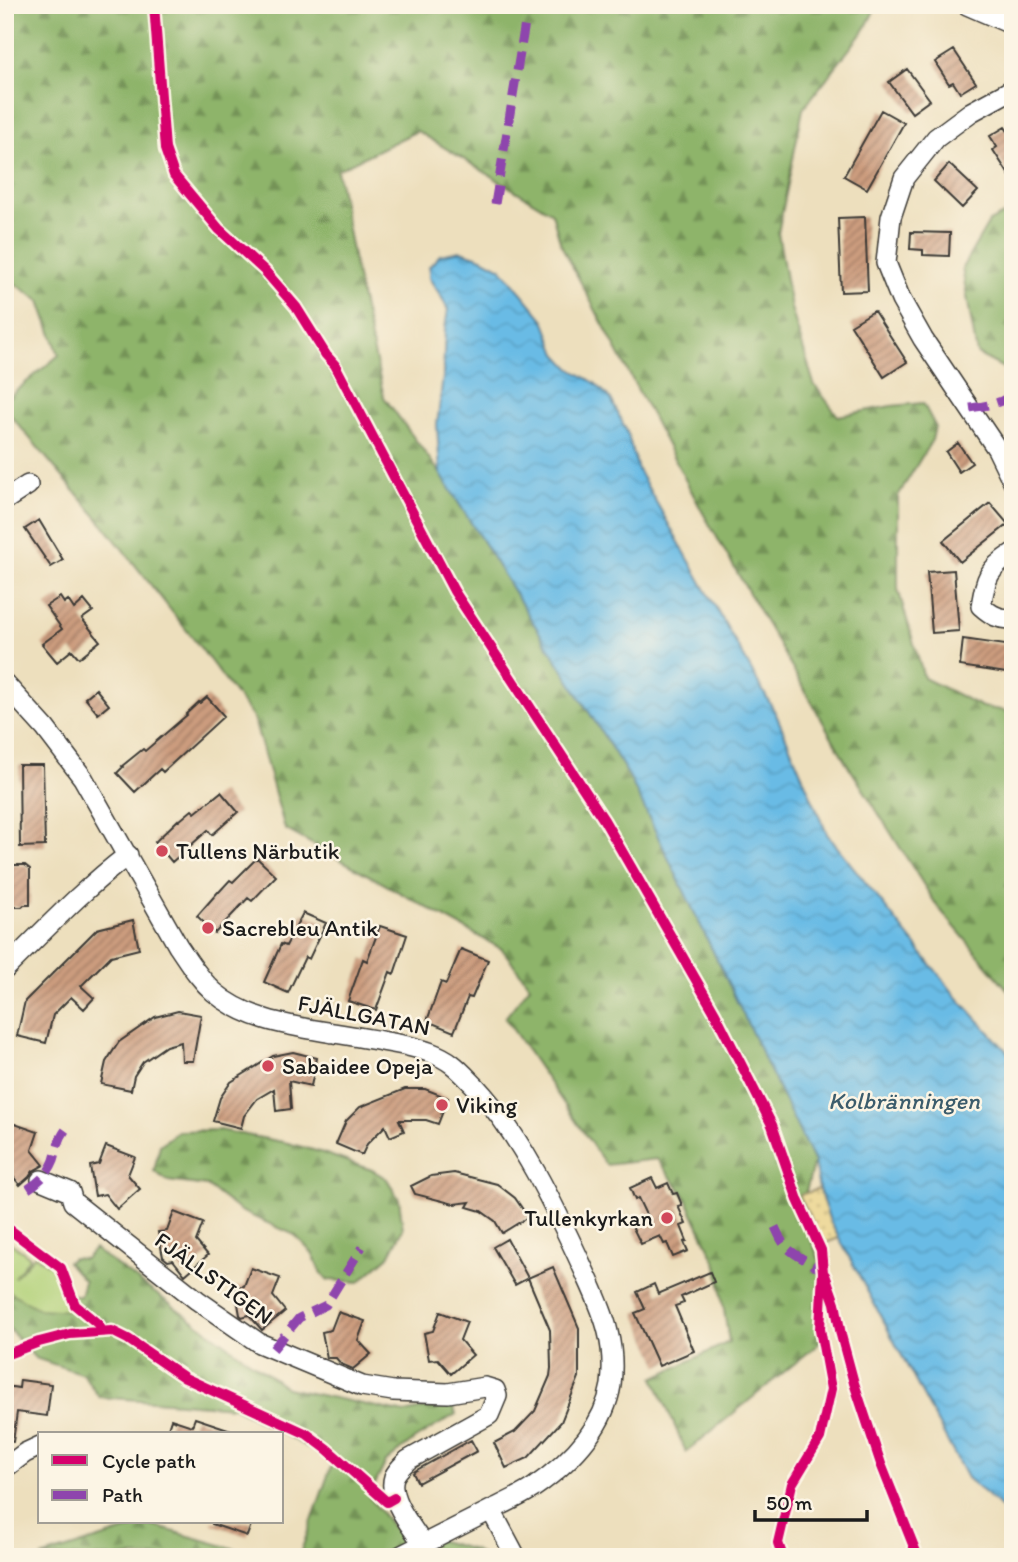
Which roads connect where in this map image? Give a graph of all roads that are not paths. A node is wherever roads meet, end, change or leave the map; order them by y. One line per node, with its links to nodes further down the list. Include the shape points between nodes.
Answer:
1 (967, 5): 2 (street)
2 (1013, 26)
3 (1013, 89): 4 (street, via 936,138 904,178 891,218 886,263 923,339 997,449)
4 (1013, 482)
5 (28, 485): 6 (street)
6 (5, 500)
7 (1013, 553): 8 (street, via 988,576 981,606 990,614)
8 (1013, 618)
9 (5, 684): 10 (street, FJÄLLGATAN, via 83,778)
10 (128, 855): 11 (street); 15 (street, FJÄLLGATAN, via 178,946 215,992 244,1011 276,1023 408,1045 453,1064 499,1115 559,1214 609,1332 611,1385 591,1435 572,1457 533,1488)
11 (5, 969)
12 (41, 1180): 16 (street, FJÄLLSTIGEN, via 70,1192 73,1202 259,1343 362,1386 447,1393 485,1387 495,1390 489,1415 408,1460 394,1477 394,1498)
13 (38, 1447): 14 (street)
14 (5, 1468)
15 (491, 1510): 16 (street, FJÄLLGATAN); 18 (street)
16 (422, 1544): 17 (street, FJÄLLGATAN)
17 (398, 1557)
18 (516, 1557)

